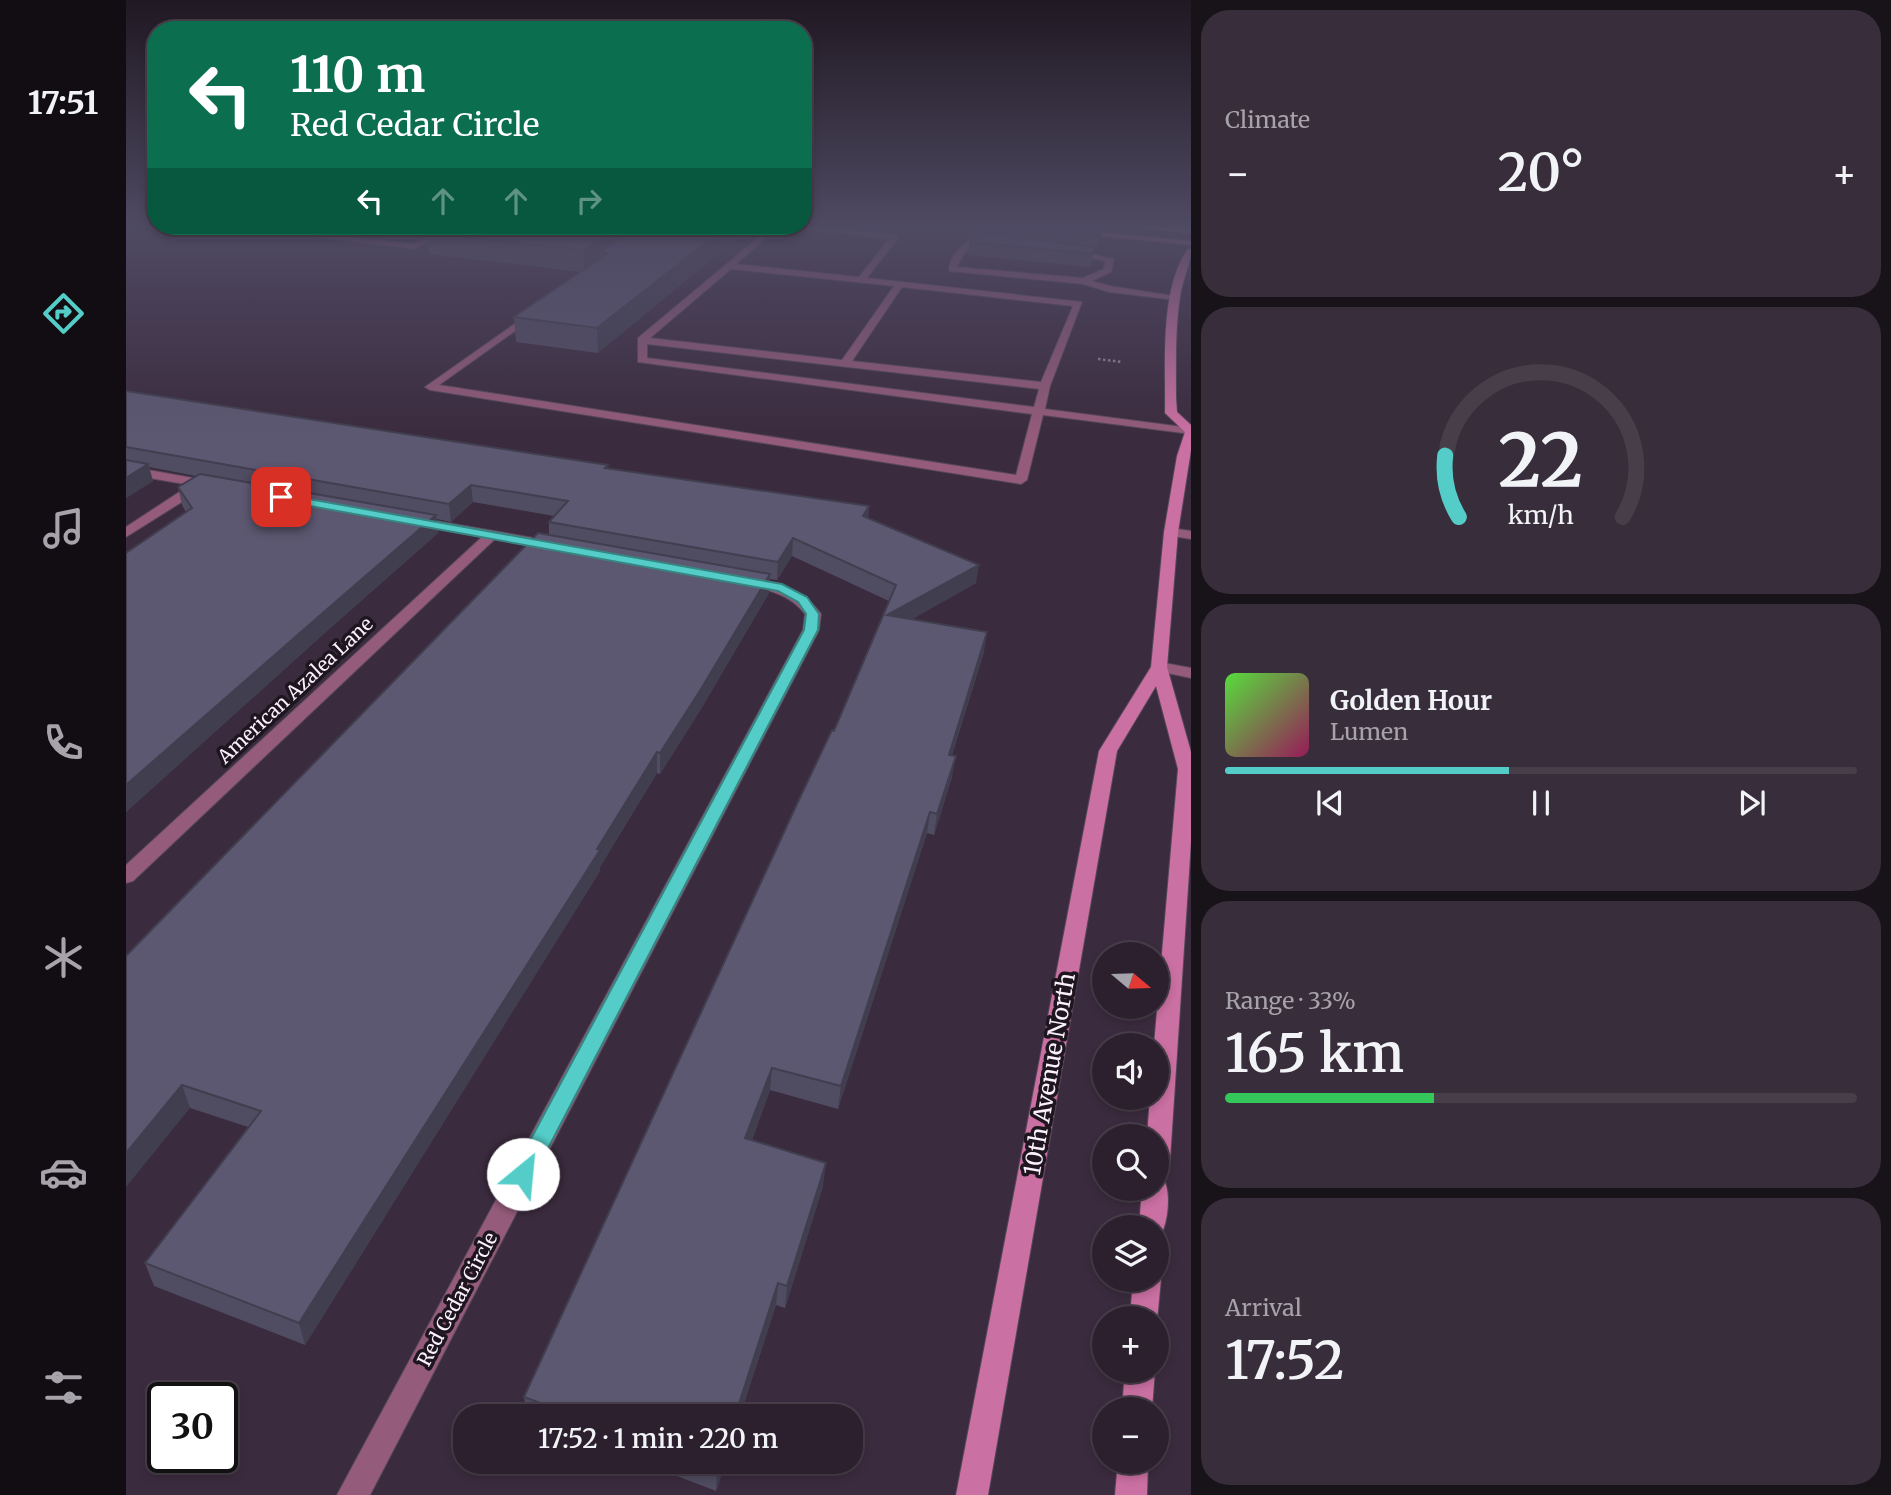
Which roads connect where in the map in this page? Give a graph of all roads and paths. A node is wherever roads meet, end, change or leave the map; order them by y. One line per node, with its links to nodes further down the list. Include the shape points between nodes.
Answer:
1 (694, 296): 7 (street)
2 (892, 296): 10 (street)
3 (1027, 296): 11 (street, via 1084,301)
4 (1165, 296): 5 (street)
5 (1175, 297): 13 (street, via 1171,414)
6 (539, 310): 12 (street, via 430,387 1021,480)
7 (642, 340): 10 (street); 12 (street, via 642,360)
8 (1098, 359): 9 (path)
9 (1122, 362)
10 (845, 363): 11 (street)
11 (1045, 386): 12 (street)
12 (1039, 411): 13 (street)
13 (1191, 431): 18 (street, 10th Avenue North)
14 (126, 470): 15 (street)
15 (202, 484): 16 (street); 19 (street)
16 (228, 488)
17 (400, 518): 20 (street)
18 (1171, 532): 21 (street); 24 (street, 10th Avenue North)
19 (126, 533)
20 (492, 535): 22 (street); 26 (street, American Azalea Lane)
21 (1191, 535)
22 (571, 549)
23 (729, 578): 29 (street, Red Cedar Circle, via 782,588 802,599 813,614 811,630)
24 (1159, 667): 25 (street); 27 (street, 10th Avenue North, via 1187,769); 30 (street, 10th Avenue North, via 1108,751)
25 (1191, 673)
26 (126, 876)
27 (1160, 1124)
28 (1132, 1474): 31 (street)
29 (353, 1495)
30 (972, 1495)
31 (1130, 1495)

